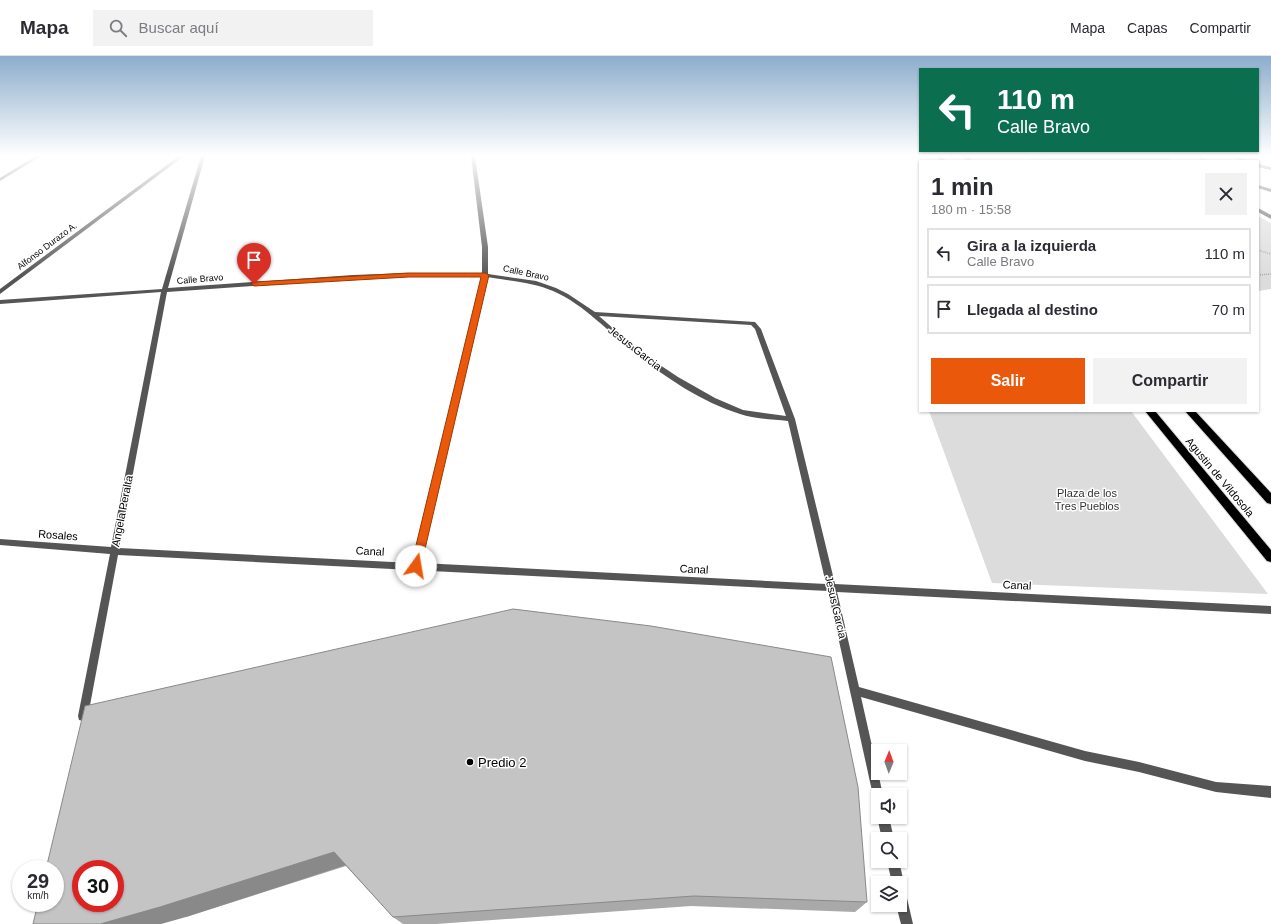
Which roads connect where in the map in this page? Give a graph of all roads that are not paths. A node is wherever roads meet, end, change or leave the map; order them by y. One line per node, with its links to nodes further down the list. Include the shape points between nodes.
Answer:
1 (128, 197): 7 (street, Alfonso Durazo A.)
2 (191, 197): 8 (street, Angela Peralta)
3 (478, 197): 6 (street, via 486,253)
4 (1259, 211): 5 (street)
5 (1271, 217)
6 (485, 275): 8 (street, Calle Bravo, via 353,277); 10 (street, Calle Bravo, via 536,283 554,289 566,294); 18 (street)
7 (0, 292)
8 (164, 292): 9 (street, Calle Bravo); 16 (street, Angela Peralta)
9 (0, 302)
10 (593, 314): 13 (street, Jesus Garcia, via 637,352 712,400 742,412); 13 (street, Jesus Garcia, via 753,323 758,329)
11 (1151, 412): 17 (main road, Agustin de Vildosola)
12 (1191, 412): 14 (main road, Agustin de Vildosola)
13 (791, 419): 19 (street, Jesus Garcia)
14 (1271, 500)
15 (0, 542): 16 (street, Rosales)
16 (115, 551): 18 (street, Canal); 22 (street, Angela Peralta)
17 (1271, 558)
18 (416, 566): 19 (street, Canal)
19 (832, 588): 20 (street, Canal); 21 (street, Jesus Garcia)
20 (1271, 610)
21 (854, 690): 23 (street, Jesus Garcia); 24 (street, via 1085,756 1216,787)
22 (82, 722)
23 (876, 788)
24 (1271, 792)
25 (904, 912): 26 (street)
26 (907, 924)

